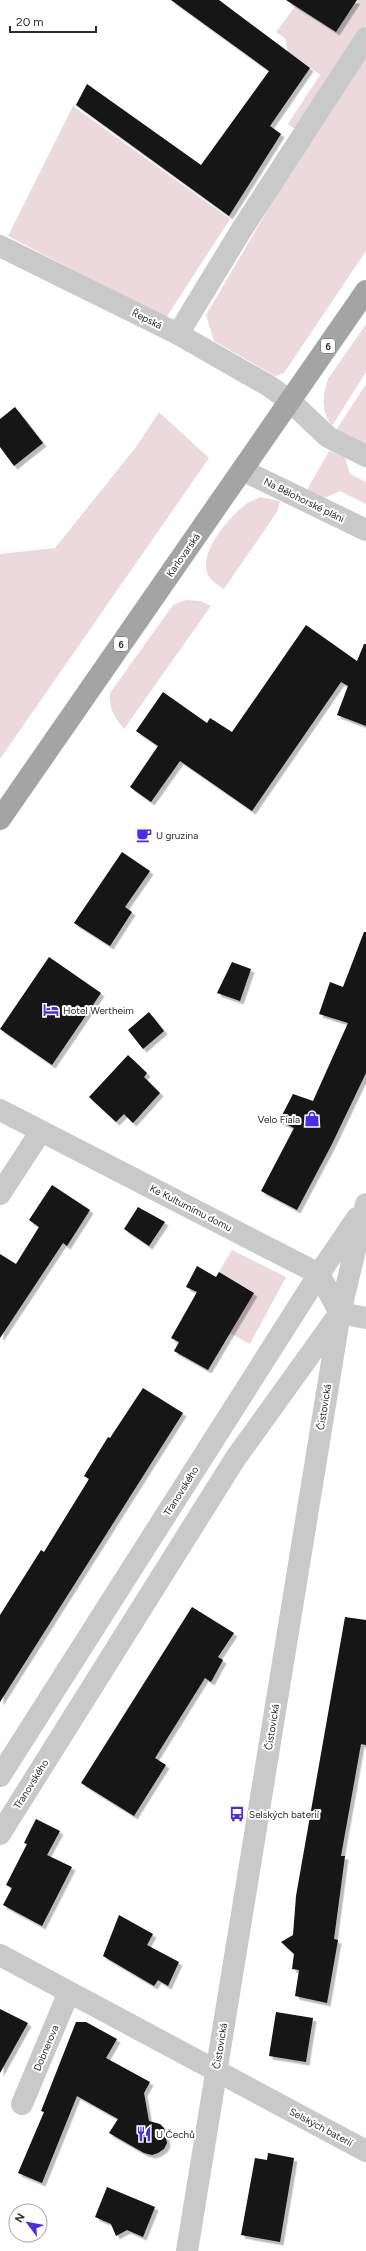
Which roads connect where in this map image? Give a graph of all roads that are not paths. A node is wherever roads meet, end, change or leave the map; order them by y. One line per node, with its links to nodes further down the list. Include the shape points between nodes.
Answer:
1 (366, 38): 4 (street, via 246,223)
2 (0, 246): 4 (street, Řepská)
3 (366, 291): 5 (main road, Karlovarská / 6)
4 (178, 334): 5 (street, Řepská, via 269,386)
5 (290, 401): 6 (street, via 328,437); 7 (main road, Karlovarská / 6)
6 (366, 456)
7 (242, 470): 8 (street, Na Bělohorské pláni); 9 (main road, Karlovarská / 6)
8 (366, 530)
9 (0, 819)
10 (0, 1110): 11 (street, Ke Kulturnímu domu)
11 (40, 1131): 12 (street); 14 (street, Ke Kulturnímu domu)
12 (0, 1194)
13 (365, 1205): 14 (street, Třanovského); 15 (street, Čistovická)
14 (319, 1274): 15 (street); 17 (street, Třanovského)
15 (340, 1314): 16 (street); 18 (street, Třanovského, via 235,1459); 21 (street, Čistovická)
16 (366, 1318)
17 (0, 1776)
18 (0, 1834)
19 (0, 1955): 20 (street, Selských baterií)
20 (69, 1992): 21 (street, Selských baterií); 22 (street, Dobnerova)
21 (216, 2071): 23 (street, Selských baterií); 24 (street, Čistovická)
22 (22, 2104)
23 (366, 2151)
24 (186, 2251)

